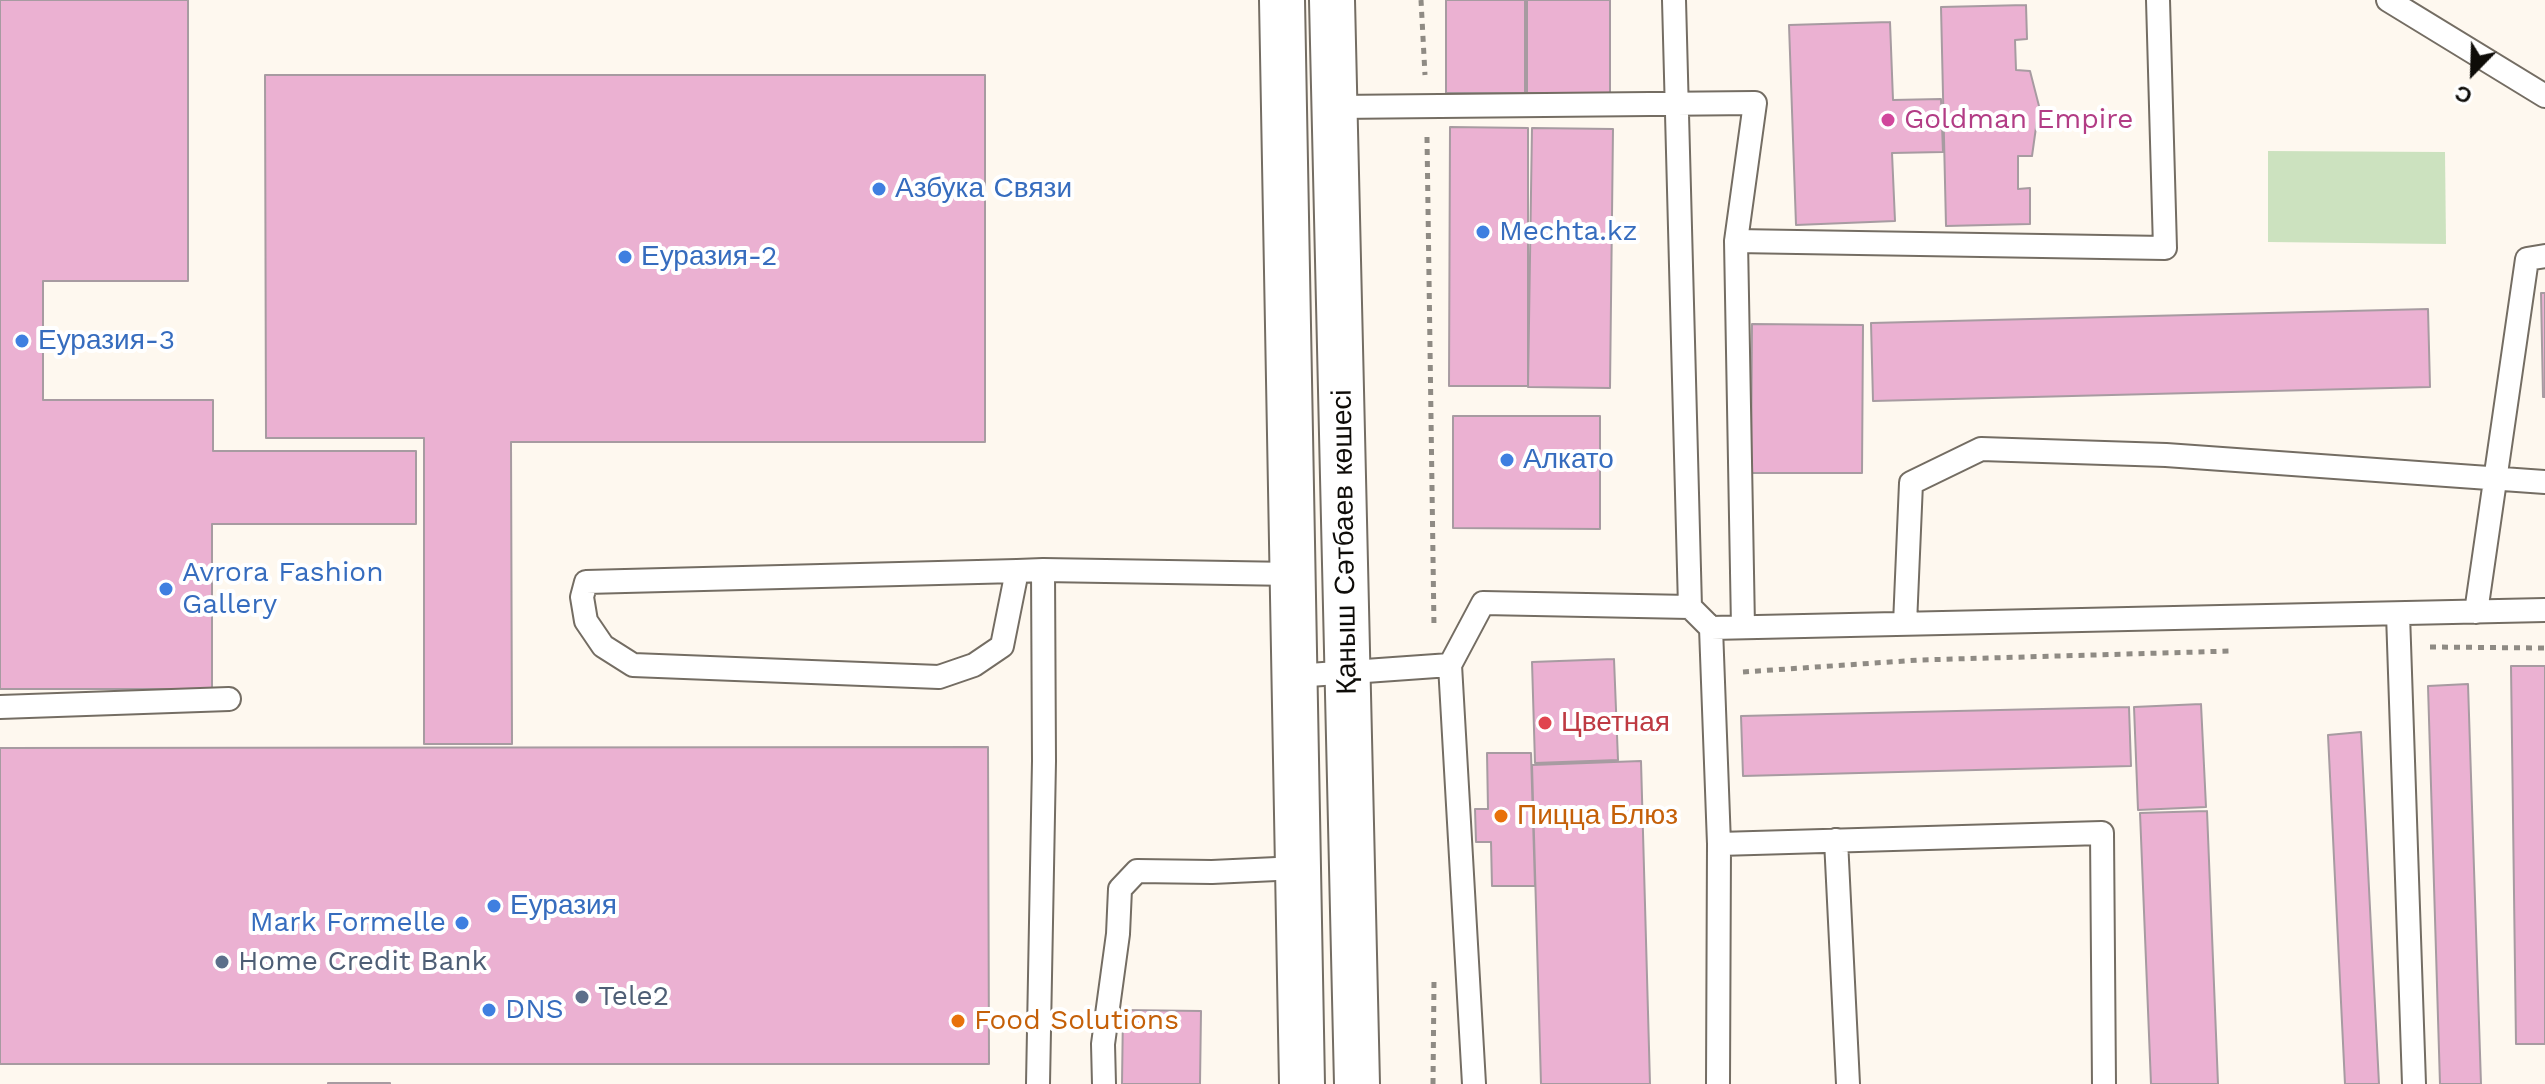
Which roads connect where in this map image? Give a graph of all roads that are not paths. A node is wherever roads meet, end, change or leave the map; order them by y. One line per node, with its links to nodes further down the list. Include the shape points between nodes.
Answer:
1 (1282, 0): 15 (main road, Қаныш Сәтбаев көшесі)
2 (1332, 0): 8 (main road, Қаныш Сәтбаев көшесі)
3 (1674, 0): 7 (lane)
4 (2158, 0): 9 (lane, via 2165,248)
5 (2388, 0): 6 (lane)
6 (2545, 96)
7 (1677, 105): 8 (lane); 9 (lane, via 1755,103); 16 (lane)
8 (1335, 107): 24 (main road, Қаныш Сәтбаев көшесі)
9 (1736, 241): 21 (lane)
10 (2545, 256): 11 (lane, via 2527,259)
11 (2495, 480): 12 (lane); 18 (lane); 20 (lane, via 2166,455 1981,449 1911,483)
12 (2545, 482)
13 (1043, 570): 14 (lane); 15 (lane); 31 (lane)
14 (1017, 571): 14 (lane, via 586,582 582,597 586,621 603,646 633,665 939,677 974,665 1002,646)
15 (1293, 574): 25 (main road, Қаныш Сәтбаев көшесі)
16 (1690, 607): 22 (lane); 23 (lane, via 1483,603)
17 (2545, 610): 18 (lane)
18 (2476, 612): 19 (lane)
19 (2398, 614): 20 (lane); 39 (lane)
20 (1905, 624): 21 (lane)
21 (1743, 627): 22 (lane)
22 (1711, 628): 29 (lane)
23 (1442, 666): 24 (lane); 35 (lane)
24 (1347, 671): 25 (lane); 34 (main road, Қаныш Сәтбаев көшесі)
25 (1295, 676): 30 (main road, Қаныш Сәтбаев көшесі)
26 (229, 699): 27 (lane)
27 (0, 707)
28 (1836, 840): 29 (lane); 37 (lane); 38 (lane, via 2102,833)
29 (1719, 844): 36 (lane)
30 (1298, 868): 32 (lane, via 1137,871 1120,889 1103,1044); 33 (main road, Қаныш Сәтбаев көшесі)
31 (1038, 1084)
32 (1104, 1084)
33 (1302, 1084)
34 (1357, 1084)
35 (1474, 1084)
36 (1718, 1084)
37 (1848, 1084)
38 (2104, 1084)
39 (2414, 1084)

